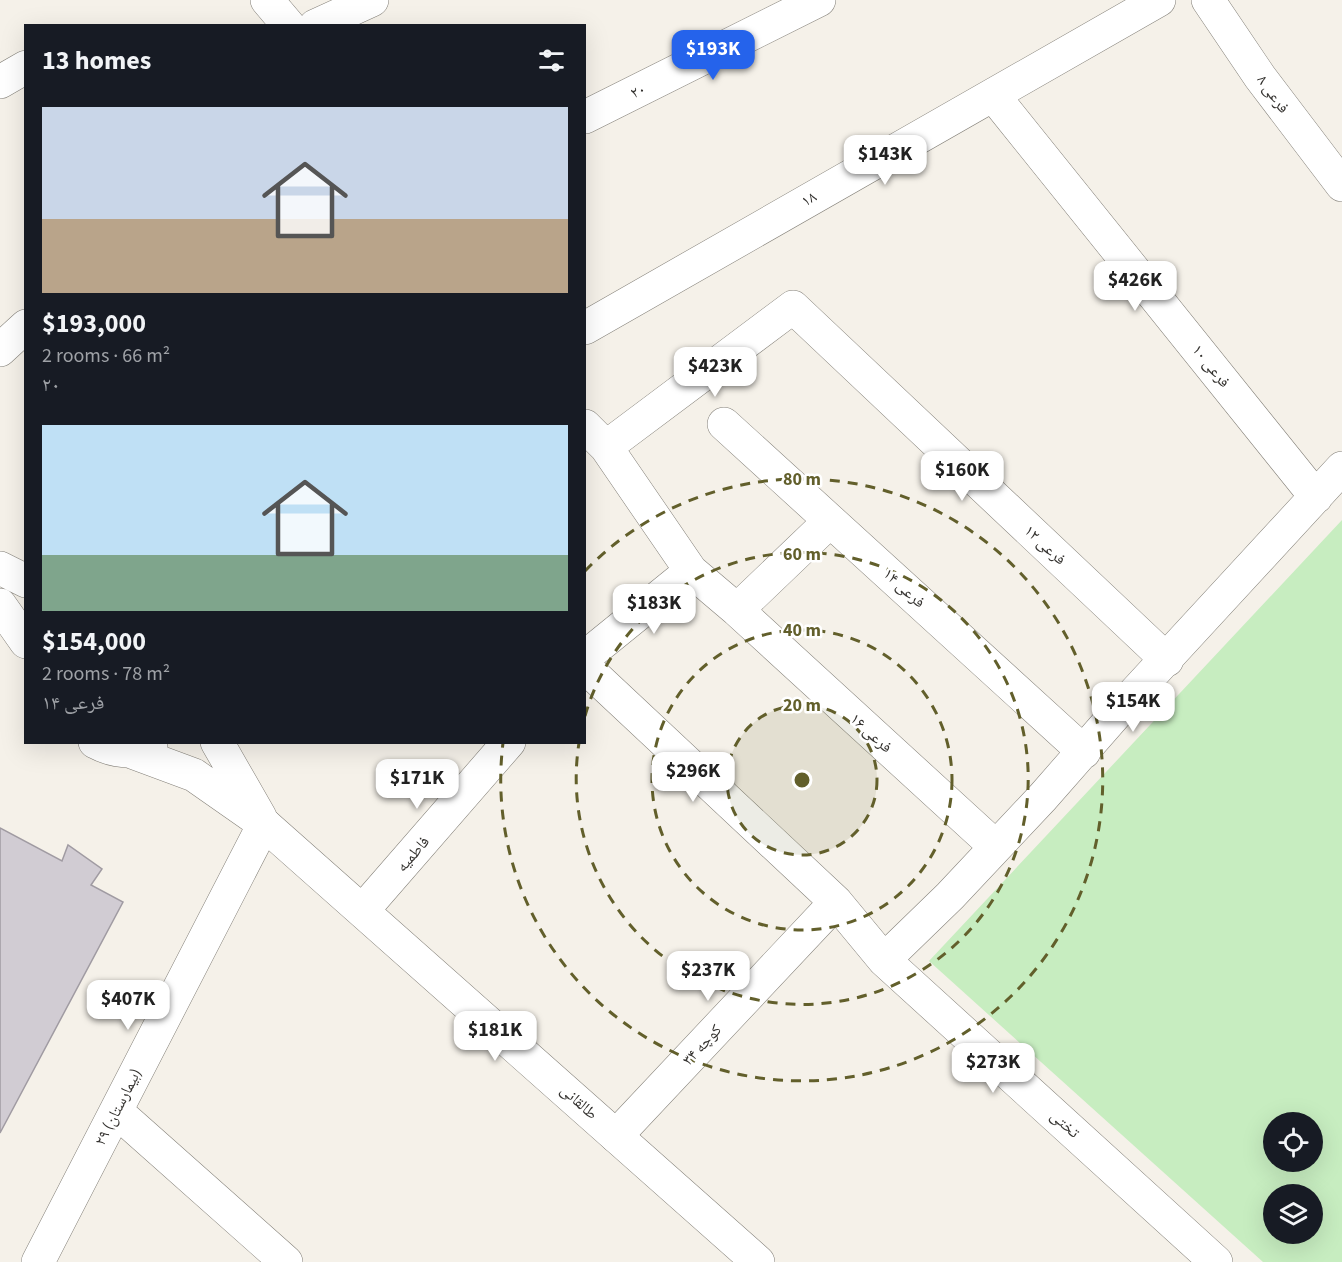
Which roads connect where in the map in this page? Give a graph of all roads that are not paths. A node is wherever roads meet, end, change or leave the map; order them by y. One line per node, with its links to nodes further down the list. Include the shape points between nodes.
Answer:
1 (267, 0): 6 (street)
2 (372, 0): 7 (street)
3 (819, 0): 11 (street, ۲۰)
4 (1159, 0): 10 (street, ۱۸)
5 (1208, 0): 12 (street, فرعی ۸)
6 (288, 24)
7 (319, 24)
8 (24, 68): 9 (street)
9 (0, 82)
10 (993, 95): 13 (street, ۱۸); 19 (street, فرعی ۱۰)
11 (586, 116)
12 (1342, 185)
13 (586, 327)
14 (24, 328): 15 (street)
15 (0, 350)
16 (724, 424): 20 (street, فرعی ۱۴)
17 (595, 437): 22 (street, فرعی ۱۶); 28 (street, فرعی ۱۲, via 793,307)
18 (1342, 468): 19 (street)
19 (1316, 497): 28 (street)
20 (830, 521): 25 (street); 34 (street, فرعی ۱۴)
21 (0, 568): 23 (street)
22 (691, 571): 25 (street, فرعی ۱۶); 27 (street)
23 (24, 581)
24 (0, 604): 26 (street)
25 (737, 610): 36 (street, فرعی ۱۶)
26 (24, 639)
27 (586, 656)
28 (1167, 660): 34 (street)
29 (586, 668): 37 (street, تختی)
30 (100, 744): 33 (street, via 113,750)
31 (218, 744): 35 (street)
32 (507, 744): 38 (street, فاطمیه)
33 (145, 747): 35 (street, via 194,775)
34 (1084, 752): 36 (street)
35 (264, 824): 38 (street, طالقانی); 40 (street, ۲۹ (بیمارستان))
36 (996, 848): 39 (street)
37 (836, 902): 39 (street, تختی); 41 (street, کوچه ۳۴)
38 (363, 910): 41 (street, طالقانی)
39 (884, 960): 42 (street, تختی)
40 (116, 1111): 43 (street, ۲۹ (بیمارستان)); 44 (street)
41 (616, 1136): 45 (street, طالقانی)
42 (1197, 1255)
43 (38, 1262)
44 (286, 1262)
45 (759, 1262)

